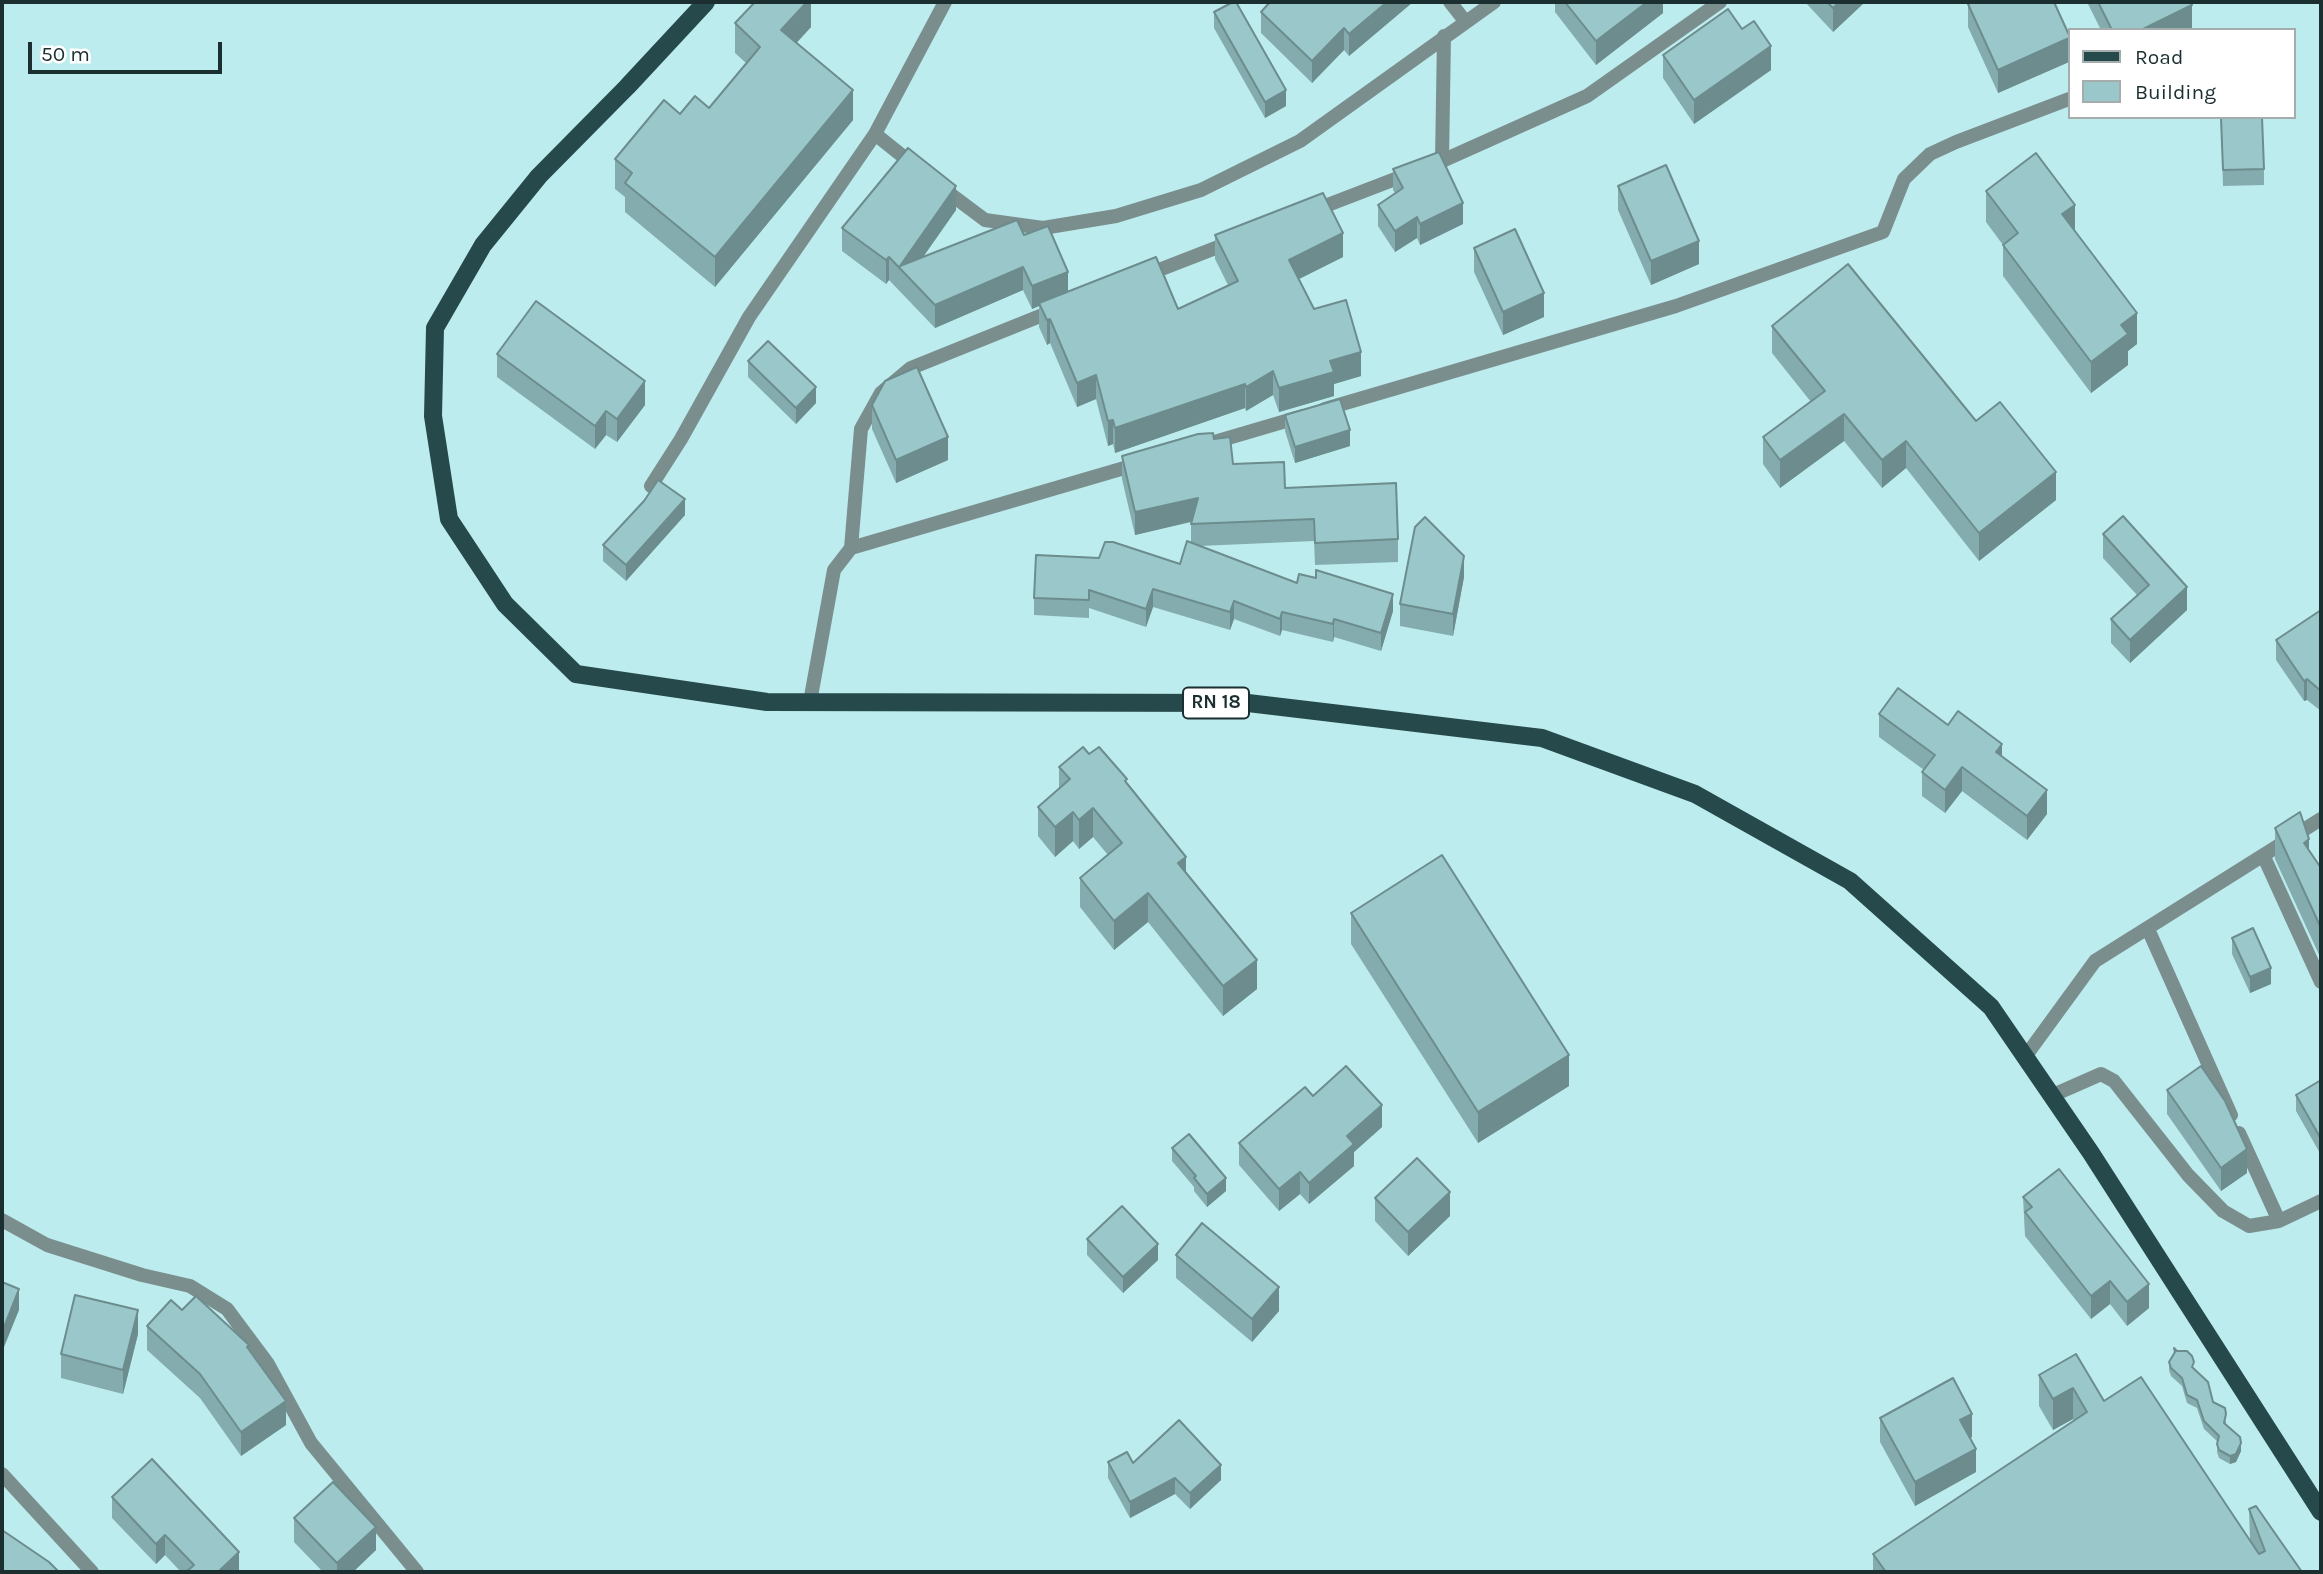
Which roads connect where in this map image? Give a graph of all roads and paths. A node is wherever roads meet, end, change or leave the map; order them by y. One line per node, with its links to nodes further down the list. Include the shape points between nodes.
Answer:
1 (706, 2): 19 (main road, RN 18, via 539,176 483,245 435,328 433,416 449,519 505,604 576,674 767,702)
2 (945, 2): 9 (street)
3 (1450, 2): 6 (street)
4 (1494, 2): 6 (street)
5 (1720, 2): 10 (street, via 1587,96)
6 (1465, 21): 7 (street)
7 (1444, 36): 9 (street, via 1300,141 1201,190 1116,216 1043,228 985,220); 10 (street)
8 (2068, 99): 15 (street, via 1930,154 1904,179 1883,232 1676,306)
9 (875, 134): 17 (street, via 749,317)
10 (1442, 161): 11 (street)
11 (1302, 215)
12 (1251, 235): 13 (street)
13 (1136, 279)
14 (1073, 303): 18 (street, via 911,368 881,393 860,429)
15 (1198, 447)
16 (1157, 458): 18 (street)
17 (651, 486)
18 (851, 548): 19 (street, via 834,570)
19 (810, 702): 24 (main road, RN 18, via 1248,703 1542,738 1695,794 1850,881 1991,1007)
20 (2321, 819): 21 (street)
21 (2264, 857): 22 (street); 23 (street)
22 (2148, 929): 24 (street, via 2095,961); 28 (street)
23 (2321, 982)
24 (2025, 1057): 25 (main road, RN 18)
25 (2052, 1096): 28 (street, via 2101,1074 2114,1081 2222,1211 2249,1226); 30 (main road, RN 18)
26 (2321, 1201): 28 (street)
27 (2, 1220): 32 (street, via 47,1245 190,1286 227,1309 268,1364 311,1443)
28 (2279, 1221)
29 (5, 1483): 31 (street)
30 (2321, 1512)
31 (92, 1572)
32 (417, 1572)

